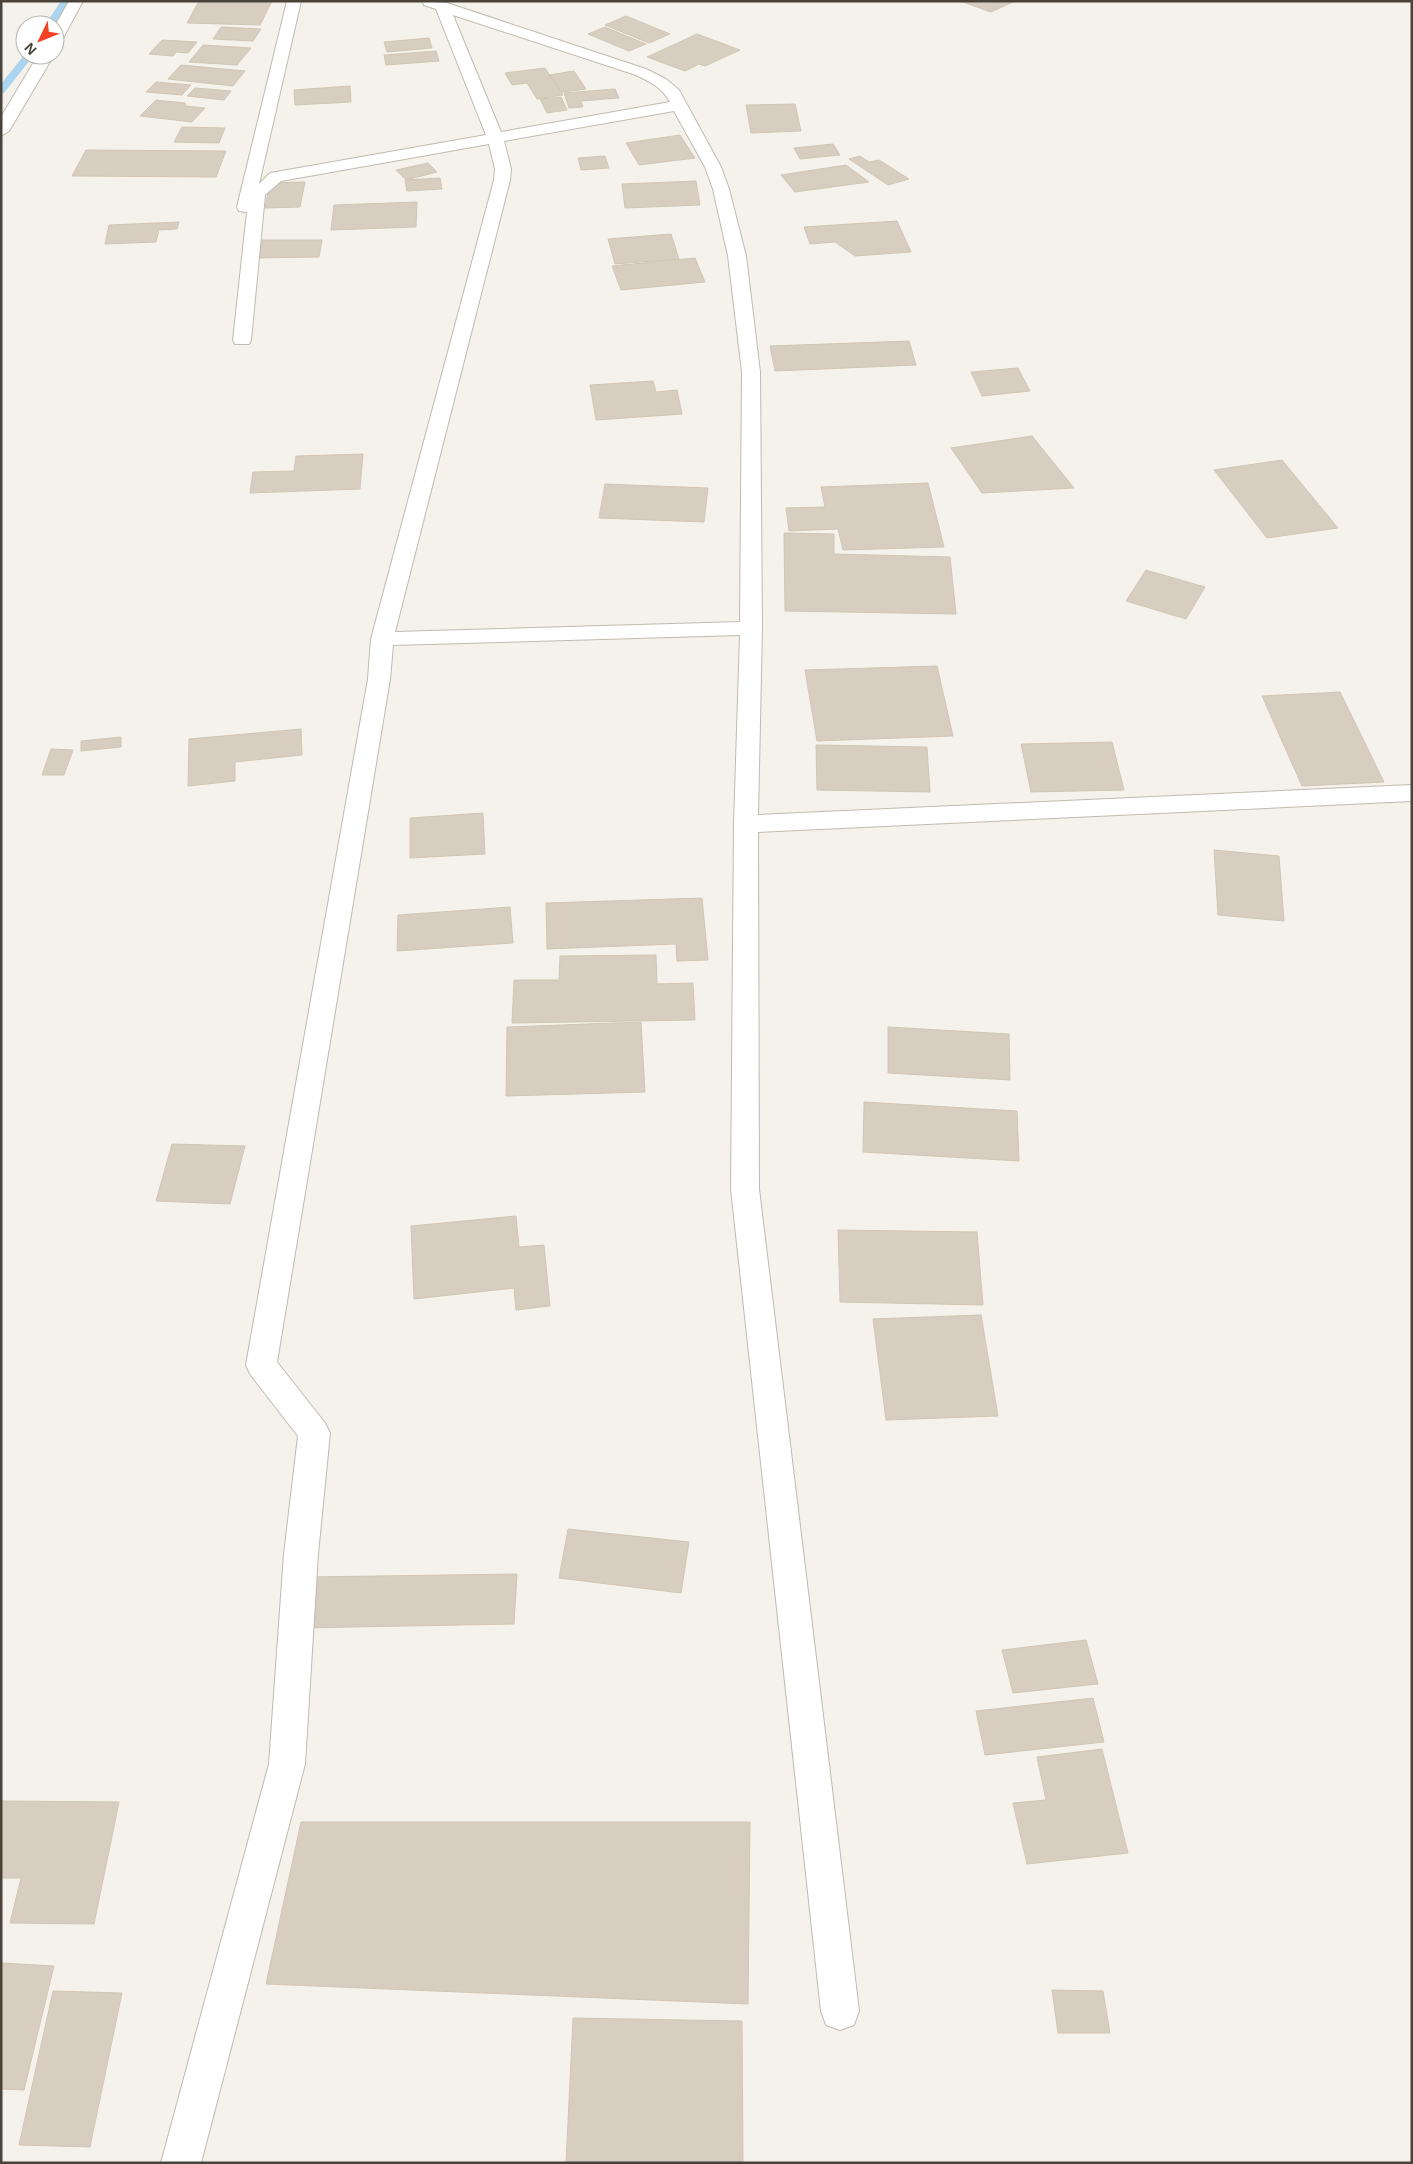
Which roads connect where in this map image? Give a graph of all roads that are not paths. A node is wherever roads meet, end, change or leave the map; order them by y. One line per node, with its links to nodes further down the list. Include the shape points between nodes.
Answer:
1 (76, 1): 5 (street)
2 (294, 1): 10 (street)
3 (425, 1): 4 (street)
4 (442, 6): 7 (street, via 641,72 671,90); 9 (street)
5 (65, 21)
6 (40, 65): 8 (street)
7 (680, 105): 9 (street); 12 (street, via 721,189 737,256 751,372)
8 (1, 131)
9 (495, 136): 11 (street, via 276,177 257,194); 13 (street, via 503,169 502,180)
10 (242, 223)
11 (242, 340)
12 (751, 628): 13 (street); 15 (street)
13 (382, 639): 17 (street, via 378,689 262,1365 314,1433 301,1554 288,1764)
14 (1412, 792): 15 (street)
15 (746, 824): 16 (street, via 745,1189)
16 (840, 2011)
17 (181, 2163)

